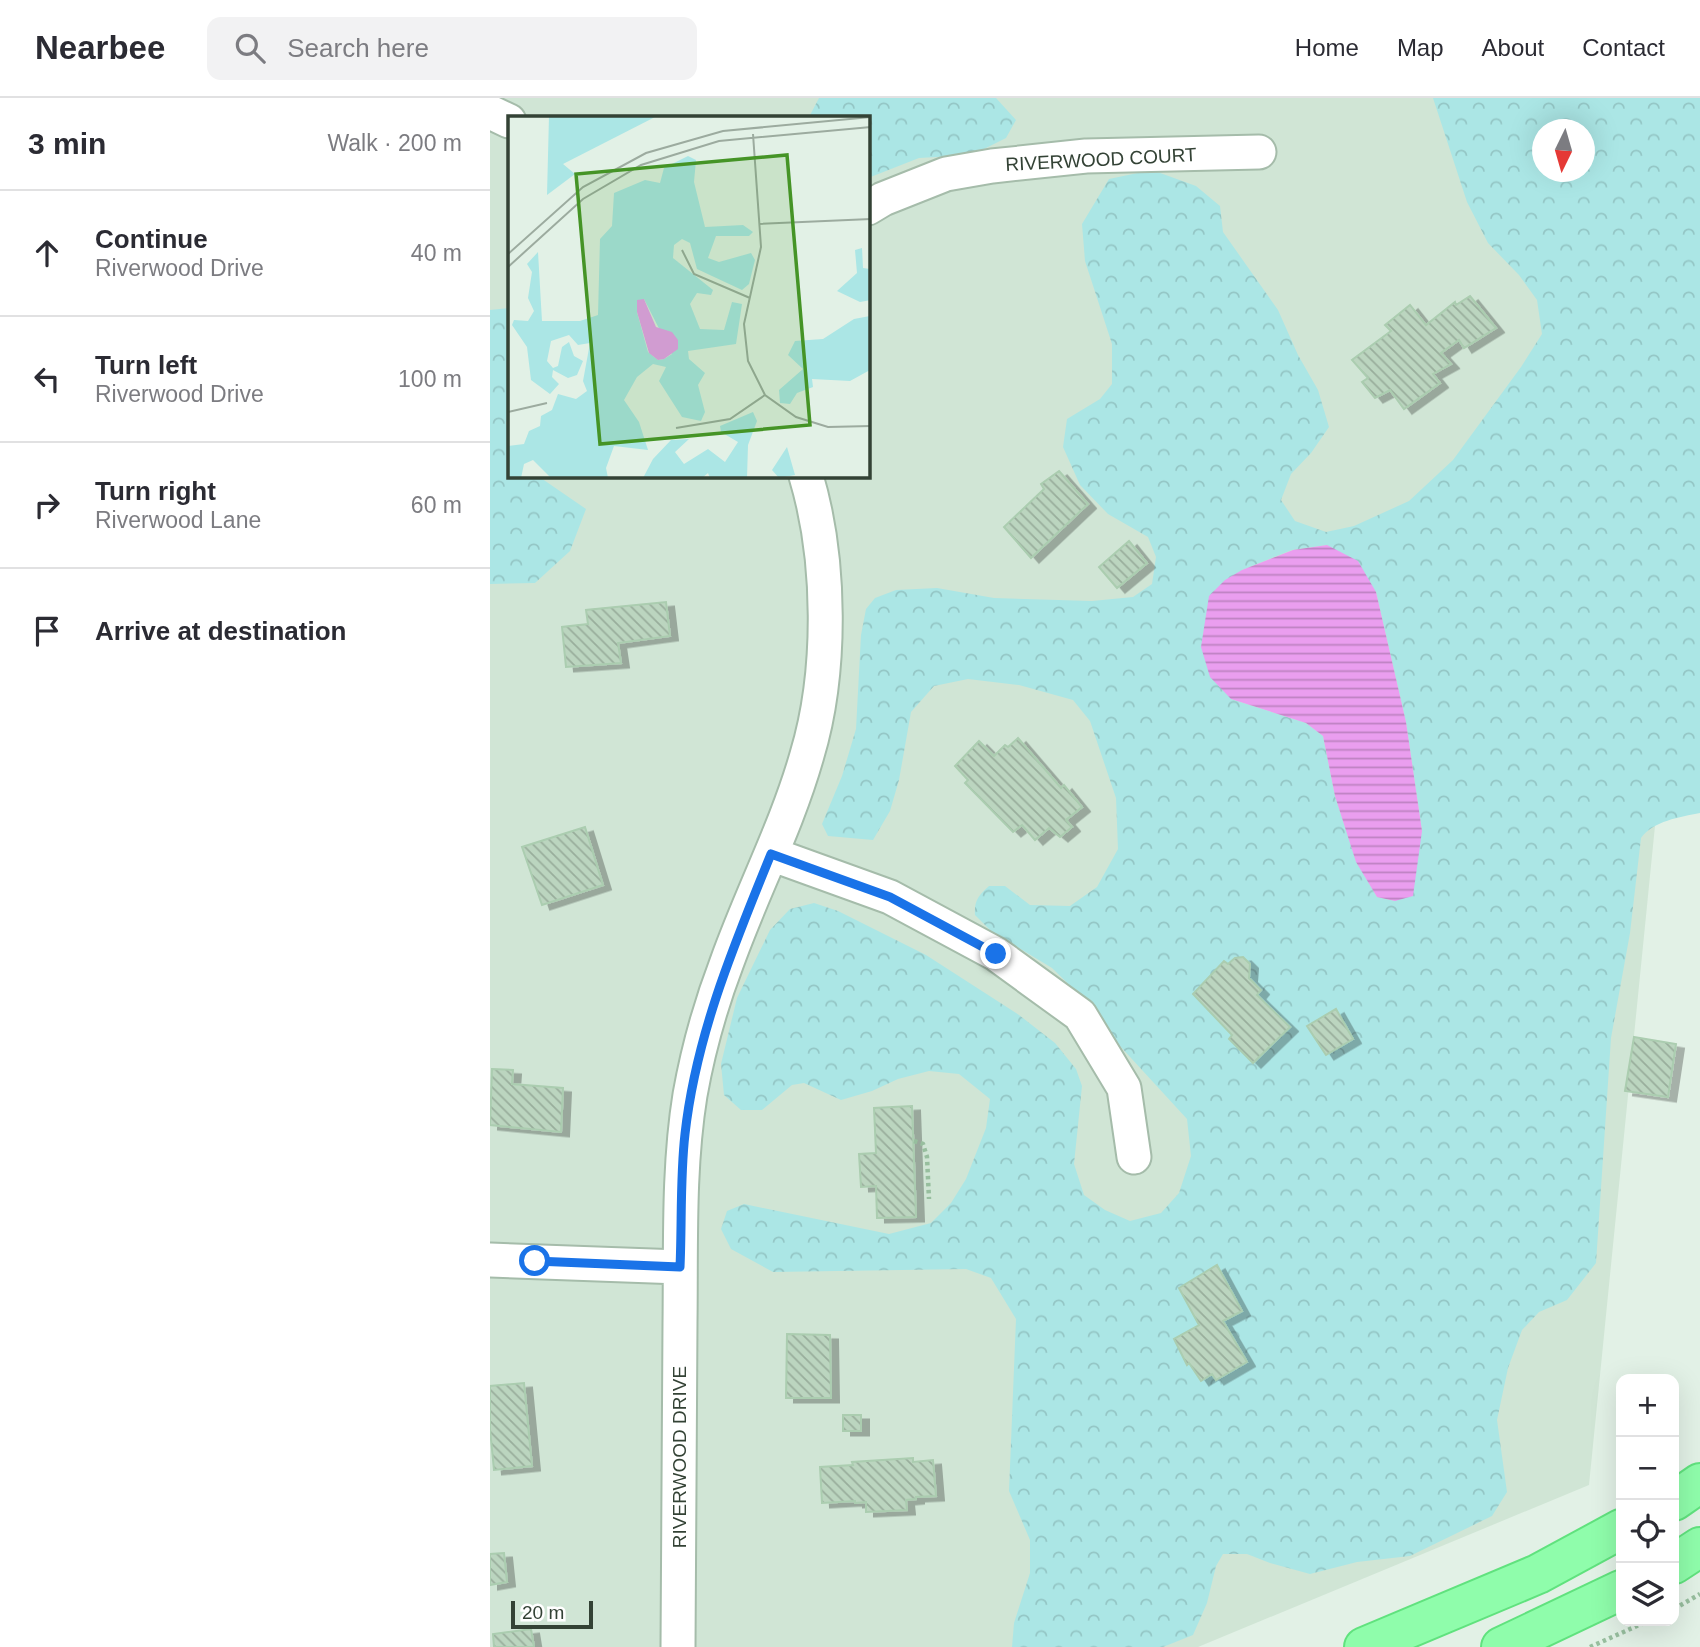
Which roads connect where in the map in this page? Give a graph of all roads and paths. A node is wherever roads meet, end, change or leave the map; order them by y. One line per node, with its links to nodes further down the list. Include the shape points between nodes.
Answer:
1 (490, 112): 2 (street)
2 (508, 121)
3 (1259, 152): 4 (street, RIVERWOOD COURT, via 1086,156 992,166 946,174)
4 (870, 207)
5 (807, 478): 6 (street, RIVERWOOD DRIVE, via 825,603 825,664 807,756)
6 (771, 854): 8 (street, via 890,897 996,954 1080,1015 1124,1088); 11 (street, RIVERWOOD DRIVE, via 726,963 704,1032 684,1136)
7 (914, 1141): 9 (path, via 923,1144 927,1157)
8 (1134, 1157)
9 (929, 1199)
10 (490, 1260): 11 (street)
11 (680, 1267): 21 (street, RIVERWOOD DRIVE)
12 (1700, 1483): 13 (main road)
13 (1675, 1500)
14 (1616, 1533): 22 (main road, via 1538,1574)
15 (1700, 1547): 16 (main road)
16 (1676, 1563)
17 (1616, 1592): 23 (main road)
18 (1700, 1594): 19 (path)
19 (1679, 1606)
20 (1637, 1626): 24 (path)
21 (678, 1647)
22 (1364, 1647)
23 (1501, 1647)
24 (1590, 1647)

